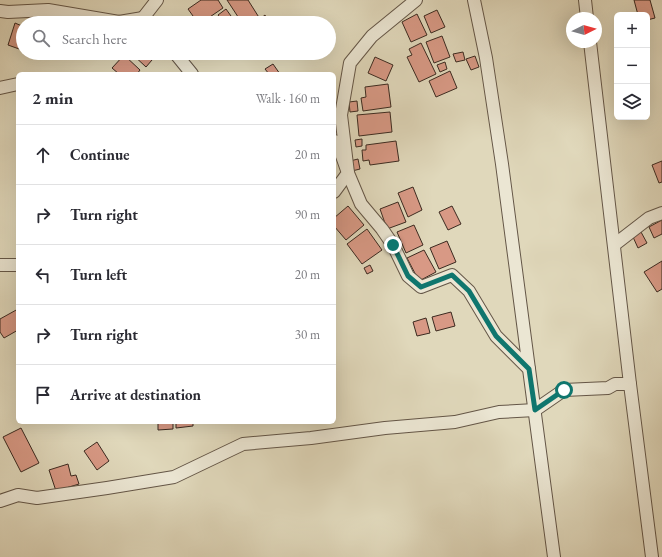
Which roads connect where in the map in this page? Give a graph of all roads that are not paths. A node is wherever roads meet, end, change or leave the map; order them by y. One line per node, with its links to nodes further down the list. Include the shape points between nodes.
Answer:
1 (157, 0): 8 (street)
2 (416, 0): 15 (street, via 372,36 350,63 341,115)
3 (474, 0): 21 (street, via 501,156)
4 (585, 0): 6 (street)
5 (0, 11): 7 (street, via 48,10)
6 (586, 12)
7 (84, 16)
8 (148, 16)
9 (591, 48): 18 (street)
10 (181, 60): 11 (street)
11 (190, 72)
12 (16, 84): 13 (street)
13 (0, 88)
14 (336, 142): 15 (street)
15 (348, 172): 16 (street); 21 (street, via 361,204 393,245 408,276 421,287 452,275 469,291 496,336)
16 (336, 189)
17 (662, 213): 18 (street, via 649,218)
18 (614, 245): 22 (street)
19 (0, 265): 20 (street)
20 (16, 265)
21 (529, 369): 23 (street)
22 (630, 384): 23 (street, via 564,390); 26 (street)
23 (535, 410): 24 (street, via 499,412 455,422 243,444 174,477 37,498 18,495); 25 (street)
24 (0, 500)
25 (554, 557)
26 (652, 557)

